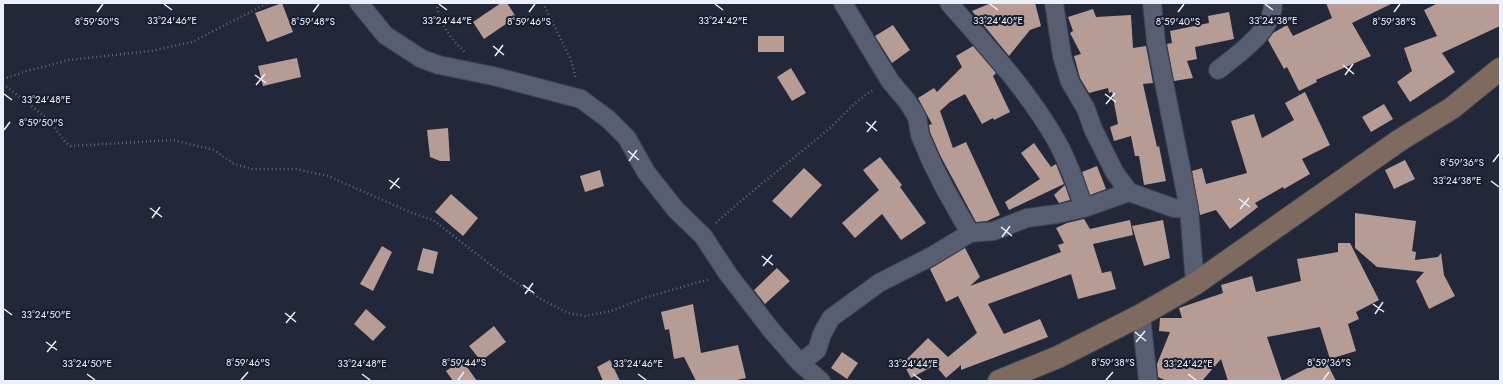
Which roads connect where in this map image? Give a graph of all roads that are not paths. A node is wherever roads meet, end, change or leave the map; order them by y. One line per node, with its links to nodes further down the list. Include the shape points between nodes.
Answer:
1 (358, 3): 15 (street, via 385,35 422,59 581,99 608,118 627,138 646,172 676,210 703,236 728,274)
2 (843, 3): 12 (street, via 890,81 917,117 920,135 931,161)
3 (949, 3): 10 (street, via 986,44 1040,114 1057,141)
4 (1054, 3): 9 (street, via 1062,56 1070,82 1086,109 1115,173)
5 (1152, 3): 11 (street, via 1156,42)
6 (1273, 3): 8 (street, via 1265,26 1253,42)
7 (1500, 69): 13 (street, via 1452,108 1394,144)
8 (1218, 70)
9 (1129, 192): 10 (street); 11 (street, via 1174,208)
10 (1084, 208): 12 (street, via 1027,218 994,231)
11 (1189, 209): 13 (street)
12 (970, 233): 15 (street, via 932,256 879,282 831,318 817,350)
13 (1195, 284): 14 (street)
14 (1141, 315): 17 (street, via 1058,357); 18 (street)
15 (800, 363): 16 (street)
16 (821, 381)
17 (999, 381)
18 (1148, 381)

